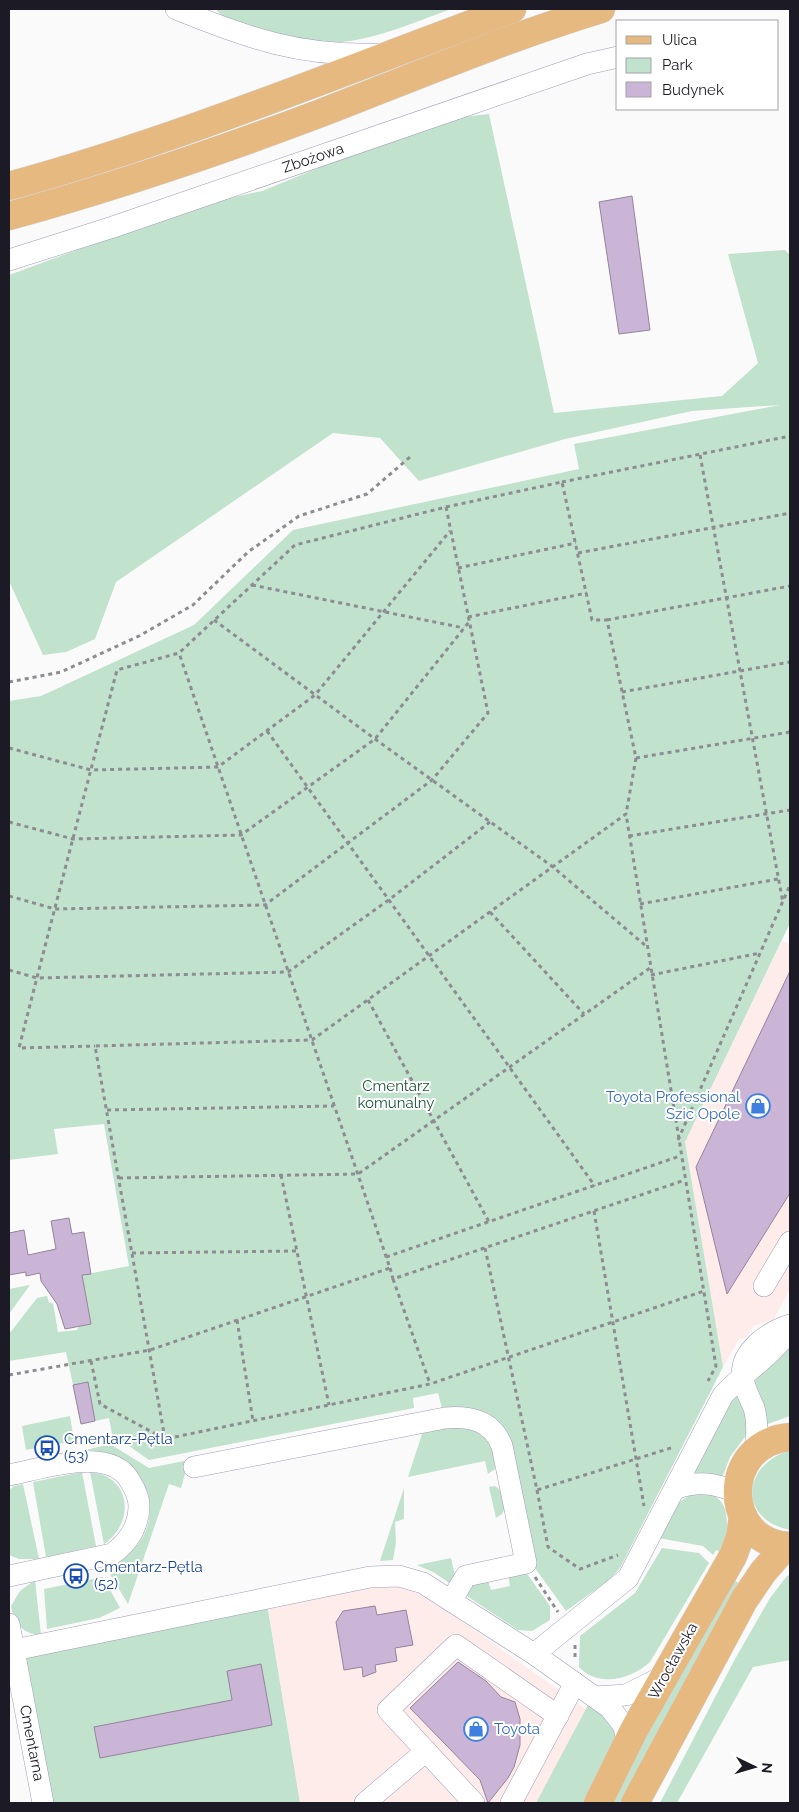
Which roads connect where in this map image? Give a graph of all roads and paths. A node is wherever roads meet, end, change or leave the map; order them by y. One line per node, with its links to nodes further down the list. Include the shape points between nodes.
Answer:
1 (176, 9): 4 (street)
2 (512, 9): 5 (main road)
3 (601, 9): 8 (main road, via 504,42 228,147)
4 (214, 16): 5 (street, via 250,38 294,50 354,55)
5 (396, 53): 7 (main road, via 242,112)
6 (616, 57): 9 (street, Zbożowa, via 587,64)
7 (9, 186)
8 (9, 216)
9 (9, 260)
10 (790, 436): 11 (path)
11 (700, 455): 13 (path); 16 (path)
12 (410, 457): 34 (path, via 367,494 299,516 248,552 193,606 139,636 61,672)
13 (562, 482): 14 (path); 18 (path)
14 (446, 507): 17 (path); 21 (path, via 295,545)
15 (790, 513): 16 (path)
16 (713, 528): 19 (path); 24 (path)
17 (451, 530): 20 (path); 25 (path)
18 (576, 543): 19 (path); 20 (path)
19 (578, 553): 23 (path)
20 (458, 568): 26 (path)
21 (252, 585): 25 (path); 27 (path)
22 (790, 586): 24 (path)
23 (587, 593): 26 (path); 28 (path, via 592,620)
24 (726, 598): 28 (path); 33 (path)
25 (384, 611): 30 (path); 36 (path)
26 (468, 618): 29 (path)
27 (214, 620): 31 (path); 36 (path)
28 (607, 620): 35 (path)
29 (469, 622): 30 (path); 45 (path, via 488,713)
30 (464, 628): 40 (path)
31 (178, 653): 43 (path); 44 (path, via 117,670)
32 (790, 662): 33 (path)
33 (740, 671): 35 (path); 39 (path)
34 (9, 682)
35 (622, 692): 42 (path)
36 (315, 696): 37 (path); 40 (path)
37 (267, 731): 43 (path); 46 (path)
38 (790, 732): 39 (path)
39 (752, 738): 42 (path); 49 (path)
40 (375, 739): 45 (path); 46 (path)
41 (9, 748): 44 (path)
42 (636, 758): 48 (path)
43 (218, 767): 44 (path); 52 (path)
44 (91, 770): 54 (path)
45 (432, 780): 51 (path); 55 (path)
46 (309, 788): 52 (path); 55 (path)
47 (790, 810): 49 (path)
48 (626, 814): 53 (path); 56 (path)
49 (766, 814): 53 (path); 57 (path)
50 (9, 822): 54 (path)
51 (490, 822): 56 (path); 60 (path)
52 (241, 835): 54 (path); 63 (path)
53 (629, 836): 62 (path)
54 (73, 839): 64 (path)
55 (348, 843): 60 (path); 63 (path)
56 (553, 866): 65 (path); 66 (path)
57 (778, 879): 61 (path); 62 (path)
58 (790, 885): 61 (path)
59 (9, 896): 64 (path)
60 (390, 899): 68 (path); 71 (path)
61 (783, 903): 67 (path)
62 (640, 904): 66 (path)
63 (265, 905): 64 (path); 71 (path)
64 (55, 909): 73 (path)
65 (490, 912): 68 (path); 75 (path)
66 (647, 947): 69 (path)
67 (760, 953): 72 (path); 82 (path)
68 (430, 954): 74 (path); 78 (path)
69 (650, 968): 72 (path); 75 (path)
70 (9, 970): 73 (path)
71 (288, 972): 73 (path); 76 (path)
72 (651, 975): 82 (path)
73 (37, 978): 77 (path, via 19,1048)
74 (368, 1000): 76 (path); 81 (path)
75 (584, 1014): 78 (path)
76 (312, 1040): 77 (path); 79 (path)
77 (95, 1046): 80 (path)
78 (509, 1067): 81 (path); 88 (path)
79 (334, 1106): 80 (path); 84 (path)
80 (106, 1110): 86 (path)
81 (434, 1121): 84 (path); 90 (path)
82 (678, 1141): 83 (path)
83 (680, 1156): 87 (path); 88 (path)
84 (358, 1174): 85 (path); 95 (path)
85 (281, 1175): 86 (path); 93 (path)
86 (119, 1178): 94 (path)
87 (685, 1180): 89 (path); 99 (path)
88 (595, 1186): 90 (path)
89 (594, 1211): 92 (path); 102 (path)
90 (489, 1222): 95 (path)
91 (790, 1242): 98 (street)
92 (485, 1248): 97 (path); 106 (path)
93 (296, 1251): 94 (path); 100 (path)
94 (132, 1253): 105 (path)
95 (386, 1257): 96 (path)
96 (390, 1268): 97 (path); 100 (path)
97 (394, 1279): 111 (path)
98 (764, 1286)
99 (704, 1291): 102 (path); 110 (path, via 716,1366)
100 (305, 1298): 101 (path); 112 (path)
101 (237, 1320): 105 (path); 113 (path)
102 (612, 1322): 106 (path); 118 (path)
103 (790, 1325): 109 (street, via 757,1343 744,1364)
104 (790, 1330): 109 (street, via 764,1360)
105 (150, 1350): 107 (path); 116 (path)
106 (508, 1358): 111 (path); 122 (path)
107 (91, 1361): 108 (path); 116 (path, via 100,1404)
108 (9, 1375)
109 (742, 1376): 117 (street, via 754,1408); 121 (street, via 724,1395)
110 (708, 1382)
111 (430, 1384): 112 (path)
112 (329, 1405): 113 (path)
113 (253, 1421): 116 (path)
114 (787, 1436): 117 (main road)
115 (679, 1438): 118 (path, via 674,1447)
116 (165, 1439)
117 (756, 1450): 123 (main road, Wrocławska, via 740,1473)
118 (636, 1459): 122 (path); 124 (path)
119 (194, 1467): 127 (street, via 445,1418 475,1419 492,1429 502,1446)
120 (9, 1475): 128 (street, via 98,1461 118,1468 128,1477 139,1504 134,1529 121,1548 112,1554)
121 (676, 1488): 123 (street, via 694,1482 721,1486); 134 (street, via 628,1578)
122 (537, 1490): 126 (path, via 548,1547 580,1569)
123 (740, 1504): 125 (main road, via 761,1536); 136 (main road, Wrocławska, via 740,1537 733,1556)
124 (644, 1508)
125 (788, 1546): 146 (main road, via 763,1572 744,1600)
126 (623, 1553)
127 (526, 1563): 129 (street, via 466,1576); 130 (path)
128 (9, 1576)
129 (451, 1601): 133 (street, via 412,1579 379,1576); 134 (street)
130 (560, 1615)
131 (9, 1624): 133 (street, Cmentarna)
132 (575, 1641): 135 (path)
133 (14, 1650): 141 (street, Cmentarna)
134 (534, 1654): 135 (street)
135 (575, 1676): 137 (street); 138 (street)
136 (664, 1676): 137 (street, via 626,1695); 139 (main road, Wrocławska)
137 (594, 1697): 139 (street, via 618,1716 624,1726)
138 (558, 1716): 140 (street, via 456,1646 388,1710); 144 (street)
139 (627, 1744): 145 (main road, Wrocławska)
140 (426, 1751): 142 (street); 143 (street)
141 (43, 1803)
142 (365, 1803)
143 (474, 1803)
144 (511, 1803)
145 (598, 1803)
146 (635, 1803)

